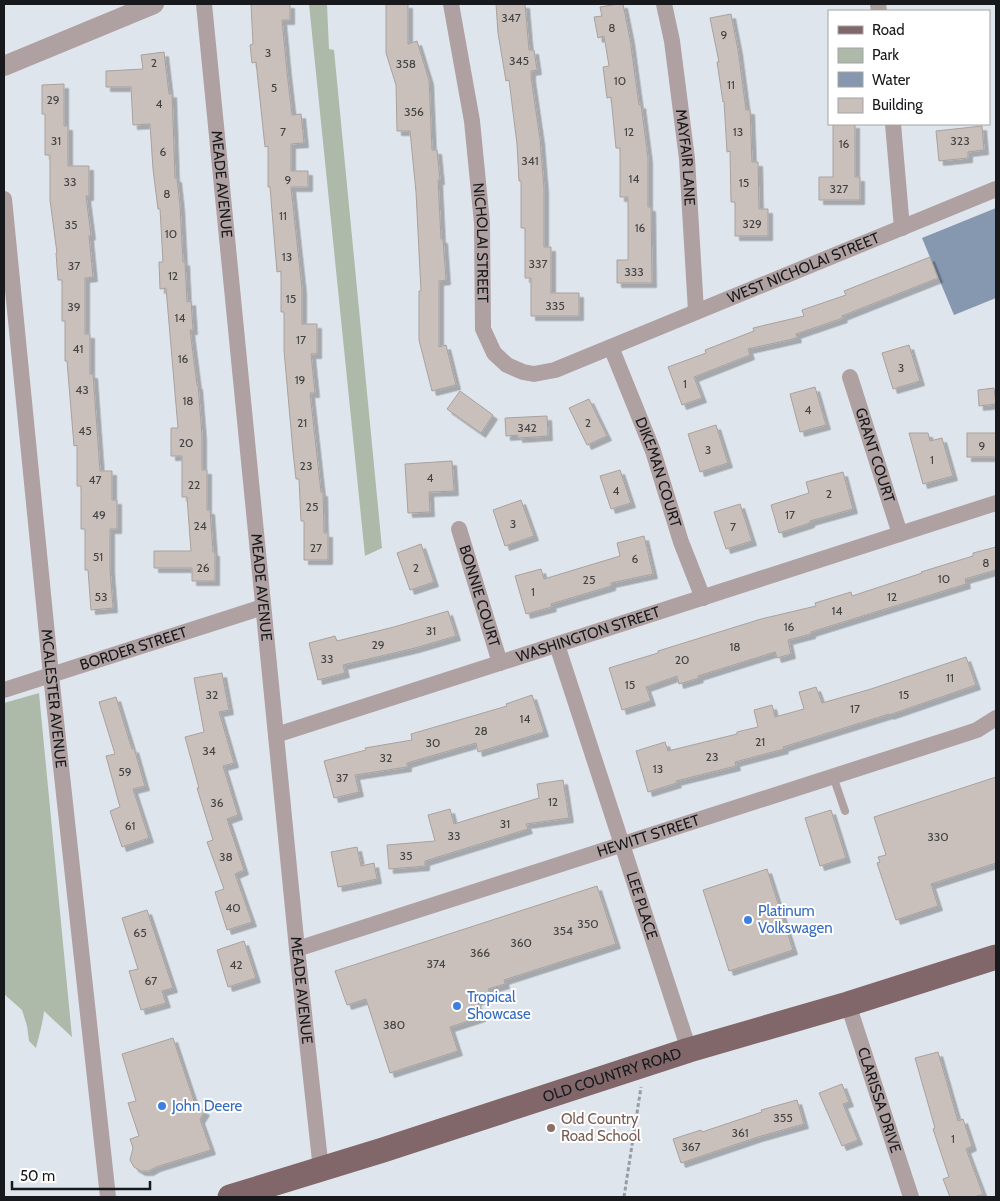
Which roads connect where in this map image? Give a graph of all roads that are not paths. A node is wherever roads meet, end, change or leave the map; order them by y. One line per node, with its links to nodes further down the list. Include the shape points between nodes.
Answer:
1 (154, 4): 5 (street)
2 (204, 4): 17 (street, MEADE AVENUE)
3 (451, 4): 11 (street, NICHOLAI STREET, via 472,120 482,223 483,329 486,339 494,353 507,365 534,374 555,370)
4 (664, 4): 10 (street, MAYFAIR LANE, via 687,159)
5 (4, 66)
6 (893, 125): 9 (street)
7 (996, 190): 9 (street, WEST NICHOLAI STREET)
8 (4, 199): 20 (street, MCALESTER AVENUE)
9 (902, 228): 10 (street, WEST NICHOLAI STREET)
10 (696, 311): 11 (street, WEST NICHOLAI STREET)
11 (611, 347): 16 (street, DIKEMAN COURT, via 653,451 681,542)
12 (850, 377): 15 (street, GRANT COURT)
13 (996, 503): 15 (street, WASHINGTON STREET)
14 (459, 529): 19 (street, BONNIE COURT)
15 (900, 534): 16 (street, WASHINGTON STREET)
16 (703, 598): 18 (street, WASHINGTON STREET)
17 (263, 607): 20 (street, BORDER STREET); 23 (street, MEADE AVENUE)
18 (557, 645): 19 (street, WASHINGTON STREET); 26 (street, LEE PLACE)
19 (500, 663): 23 (street, WASHINGTON STREET)
20 (51, 675): 21 (street, BORDER STREET); 32 (street, MCALESTER AVENUE)
21 (4, 690)
22 (996, 718): 24 (street, HEWITT STREET, via 977,730)
23 (276, 735): 27 (street, MEADE AVENUE)
24 (833, 776): 25 (lane); 26 (street, HEWITT STREET)
25 (845, 811)
26 (622, 844): 27 (street, HEWITT STREET); 30 (street, LEE PLACE)
27 (297, 949): 31 (street, MEADE AVENUE)
28 (996, 957): 29 (main road, OLD COUNTRY ROAD)
29 (848, 1004): 30 (main road, OLD COUNTRY ROAD); 34 (street, CLARISSA DRIVE)
30 (689, 1050): 31 (main road, OLD COUNTRY ROAD)
31 (321, 1170): 33 (main road, OLD COUNTRY ROAD)
32 (108, 1197)
33 (230, 1197)
34 (911, 1197)

